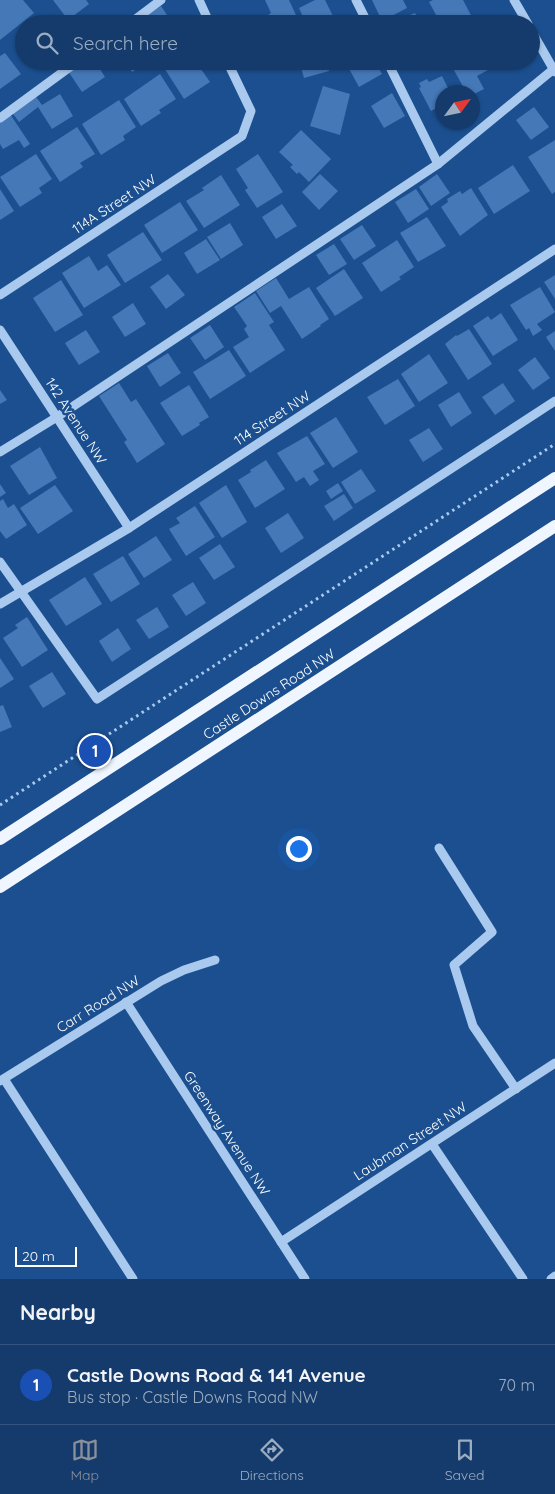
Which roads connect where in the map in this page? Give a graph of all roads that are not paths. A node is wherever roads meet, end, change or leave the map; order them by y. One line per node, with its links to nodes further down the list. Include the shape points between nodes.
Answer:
1 (161, 0): 5 (street)
2 (199, 0): 6 (street)
3 (356, 0): 7 (street)
4 (514, 0): 8 (street)
5 (141, 15)
6 (206, 15)
7 (364, 15)
8 (523, 15)
9 (540, 46): 13 (street)
10 (66, 70): 14 (street)
11 (232, 70): 17 (street, 114A Street NW, via 251,111 242,136)
12 (391, 70): 15 (street)
13 (554, 70): 15 (street)
14 (0, 118)
15 (438, 164): 20 (street)
16 (555, 250): 24 (street, 114 Street NW)
17 (0, 295)
18 (0, 330): 20 (street, 142 Avenue NW)
19 (555, 401): 26 (street, via 97,699)
20 (57, 417): 21 (street); 24 (street, 142 Avenue NW)
21 (0, 452)
22 (555, 478): 28 (main road, Castle Downs Road NW)
23 (555, 526): 30 (main road, Castle Downs Road NW)
24 (129, 528): 26 (street, 114 Street NW)
25 (0, 562): 26 (street)
26 (21, 592): 27 (street, 114 Street NW)
27 (0, 604)
28 (0, 839)
29 (439, 848): 35 (street, via 492,932 454,965 473,1026)
30 (0, 887)
31 (214, 960): 32 (street, Carr Road NW, via 184,970)
32 (126, 1002): 34 (street, Carr Road NW); 37 (street, Greenway Avenue NW)
33 (555, 1063): 35 (street, Laubman Street NW)
34 (2, 1080): 39 (street)
35 (516, 1088): 36 (street, Laubman Street NW)
36 (432, 1144): 37 (street, Laubman Street NW); 41 (street)
37 (281, 1242): 40 (street, Greenway Avenue NW)
38 (555, 1276): 42 (street)
39 (133, 1279)
40 (305, 1279)
41 (523, 1279)
42 (551, 1279)

